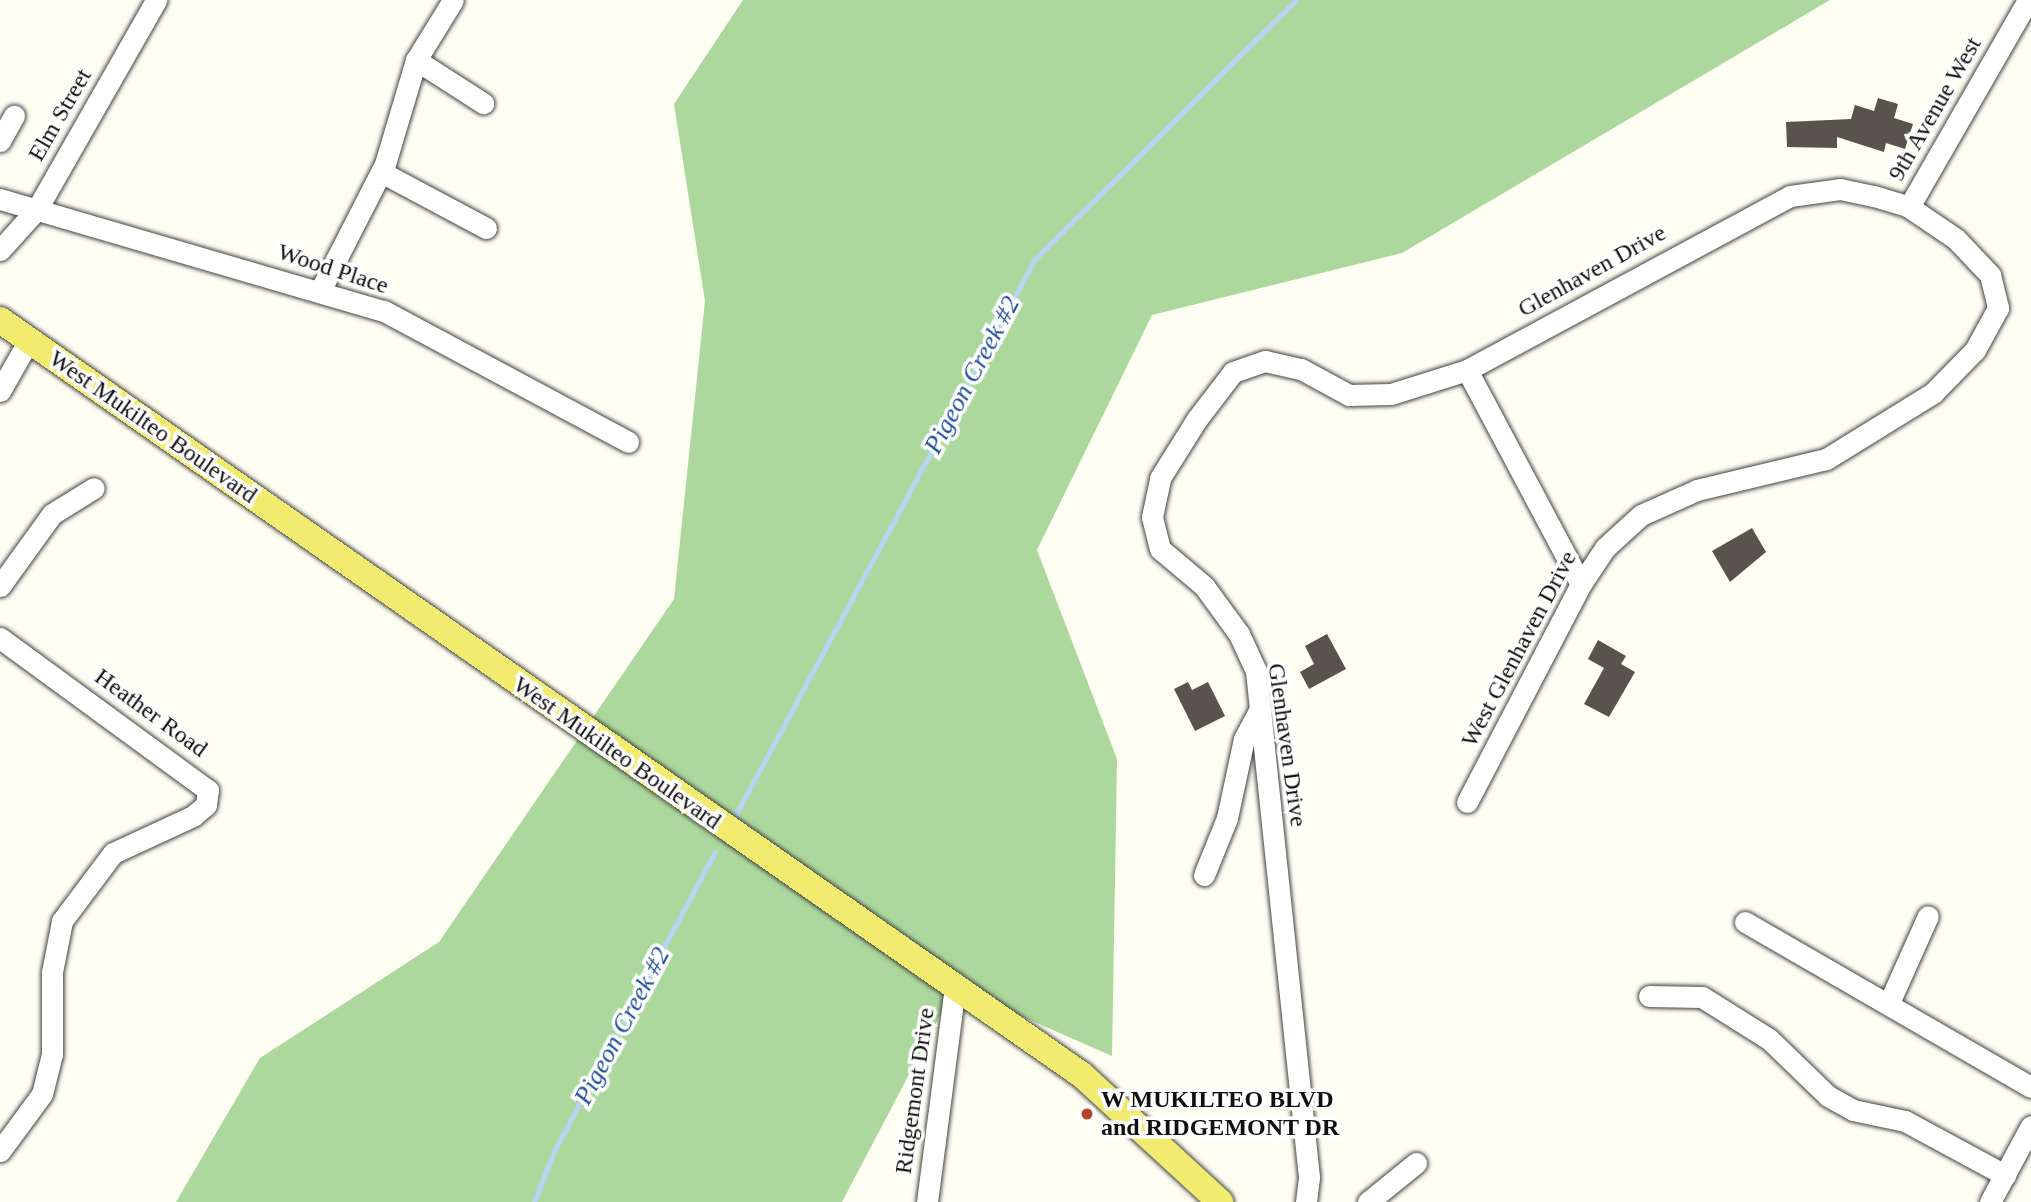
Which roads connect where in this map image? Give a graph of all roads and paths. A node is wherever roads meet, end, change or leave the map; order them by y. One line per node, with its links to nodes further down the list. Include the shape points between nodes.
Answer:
1 (156, 0): 11 (street, Elm Street)
2 (453, 0): 4 (street)
3 (2028, 4): 10 (street, 9th Avenue West)
4 (416, 60): 5 (street); 8 (street)
5 (482, 103)
6 (14, 116): 7 (street)
7 (0, 141)
8 (381, 173): 12 (street); 14 (street)
9 (0, 199): 11 (street, Wood Place)
10 (1909, 207): 17 (street, Glenhaven Drive, via 1840,189 1790,196); 21 (street, West Glenhaven Drive, via 1956,239 1990,275 1998,309 1975,350 1933,393 1826,459 1697,490 1641,515 1605,548)
11 (37, 209): 13 (street, Elm Street); 14 (street, Wood Place)
12 (486, 228)
13 (0, 250)
14 (331, 301): 19 (street, Wood Place, via 464,351)
15 (0, 320): 16 (main road, West Mukilteo Boulevard)
16 (29, 340): 18 (street); 29 (main road, West Mukilteo Boulevard)
17 (1466, 370): 21 (street); 24 (street, Glenhaven Drive, via 1391,394 1349,395 1301,369 1265,361 1243,368 1226,382 1160,478 1152,517 1160,549 1204,586 1239,634 1256,671)
18 (0, 391)
19 (628, 442)
20 (94, 488): 22 (street, via 52,514)
21 (1581, 584): 25 (street, West Glenhaven Drive)
22 (0, 586)
23 (0, 638): 34 (street, Heather Road, via 208,790 206,805 193,816 113,853 62,921 52,972 52,1054 41,1094)
24 (1260, 709): 26 (street, via 1244,739 1227,818); 39 (street, Glenhaven Drive, via 1309,1177)
25 (1467, 802)
26 (1204, 875)
27 (1928, 916): 31 (street)
28 (1745, 922): 31 (street)
29 (956, 987): 37 (street, Ridgemont Drive); 38 (main road, West Mukilteo Boulevard, via 1082,1075)
30 (1649, 996): 36 (street, via 1702,998 1769,1039 1837,1101 1905,1121)
31 (1889, 1003): 32 (street)
32 (2031, 1087)
33 (2031, 1126): 36 (street)
34 (0, 1151)
35 (1416, 1163): 40 (street)
36 (2005, 1175): 41 (street)
37 (927, 1202)
38 (1220, 1202)
39 (1306, 1202)
40 (1368, 1202)
41 (1990, 1202)

